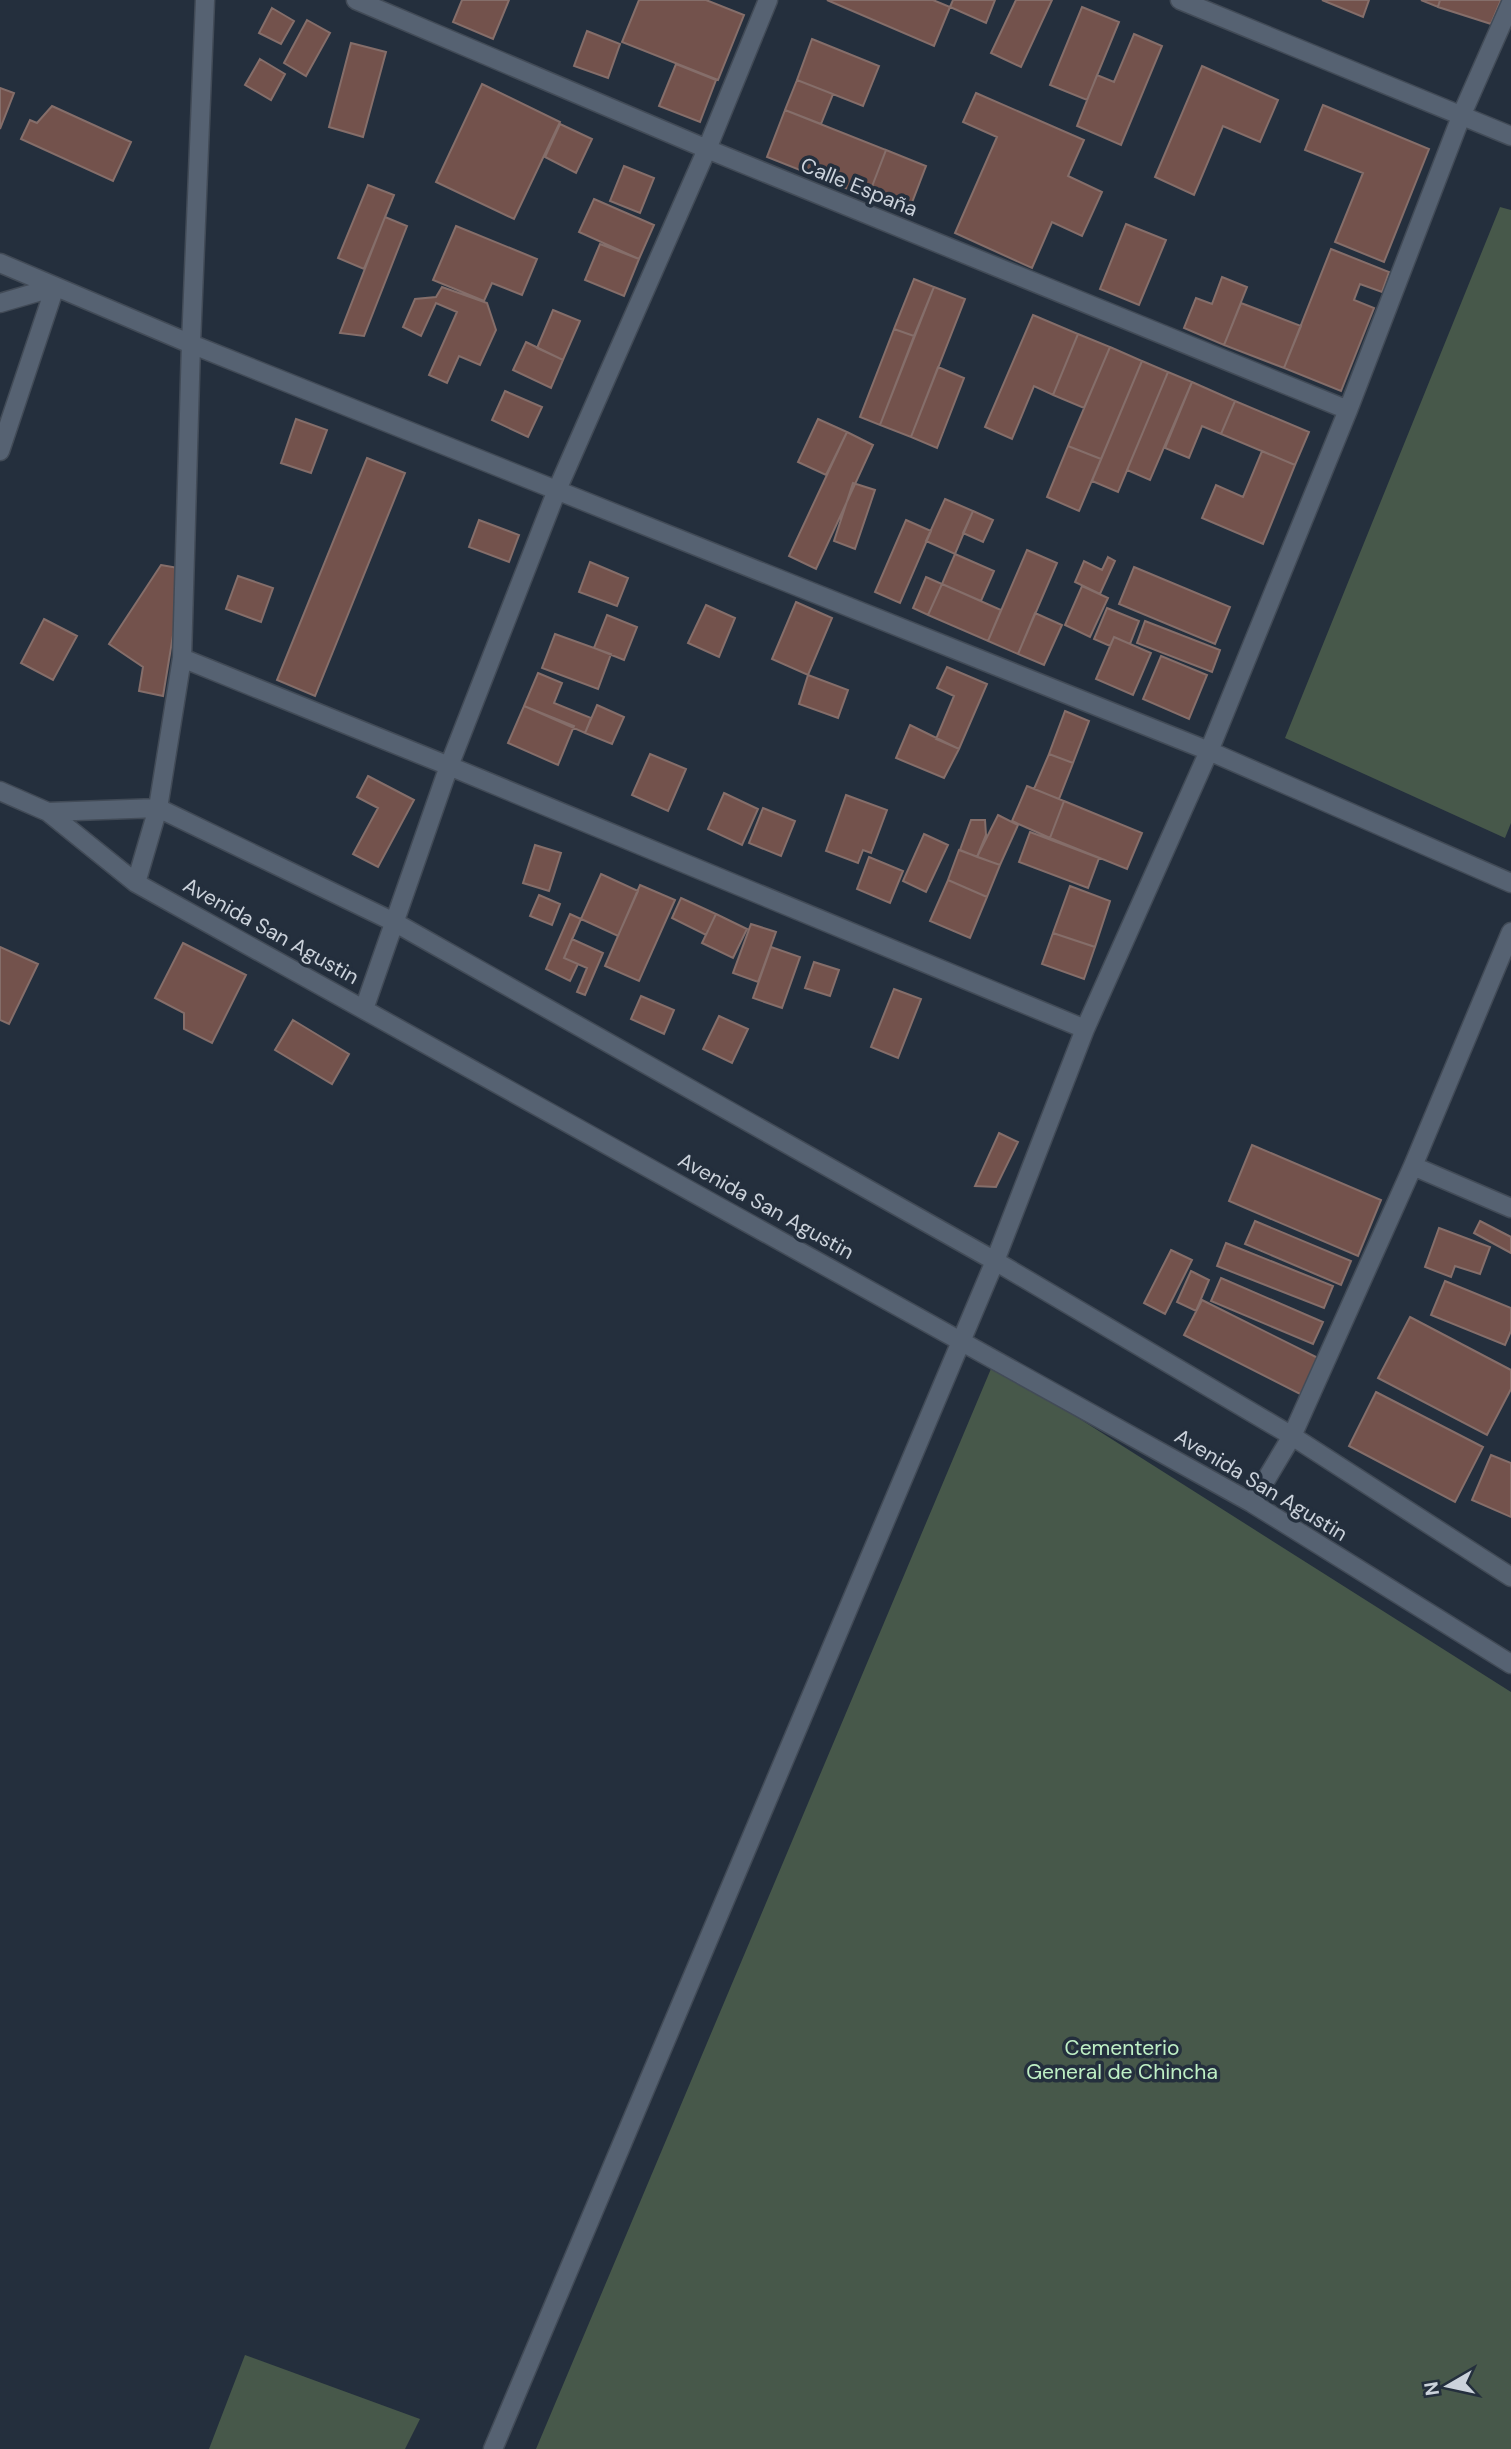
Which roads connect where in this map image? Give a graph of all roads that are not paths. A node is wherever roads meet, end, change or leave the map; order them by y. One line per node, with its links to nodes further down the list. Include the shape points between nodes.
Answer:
1 (205, 0): 12 (street)
2 (356, 0): 8 (street, Calle España)
3 (768, 0): 8 (street)
4 (1180, 0): 6 (street)
5 (1511, 3): 6 (street)
6 (1462, 114): 7 (street); 13 (street)
7 (1511, 136)
8 (707, 149): 13 (street, Calle España); 15 (street)
9 (0, 263): 10 (street)
10 (55, 287): 11 (street); 12 (street); 14 (street)
11 (0, 303)
12 (191, 344): 15 (street); 16 (street)
13 (1348, 410): 17 (street)
14 (0, 452)
15 (557, 490): 17 (street); 18 (street)
16 (182, 658): 18 (street); 20 (street)
17 (1209, 751): 23 (street); 27 (street)
18 (449, 766): 24 (street); 27 (street)
19 (0, 791): 21 (street, Avenida San Agustin)
20 (158, 808): 21 (street); 22 (street); 24 (street)
21 (48, 812): 22 (street, Avenida San Agustin)
22 (136, 883): 26 (street, Avenida San Agustin)
23 (1511, 883)
24 (394, 922): 26 (street); 30 (street)
25 (1511, 932): 28 (street)
26 (364, 1009): 31 (street, Avenida San Agustin)
27 (1085, 1030): 30 (street)
28 (1413, 1167): 29 (street); 32 (street)
29 (1511, 1208)
30 (995, 1261): 31 (street); 32 (street)
31 (962, 1340): 33 (street, Avenida San Agustin); 36 (street)
32 (1292, 1436): 33 (street); 34 (street)
33 (1252, 1503): 35 (street, Avenida San Agustin)
34 (1511, 1577)
35 (1511, 1664)
36 (493, 2449)

